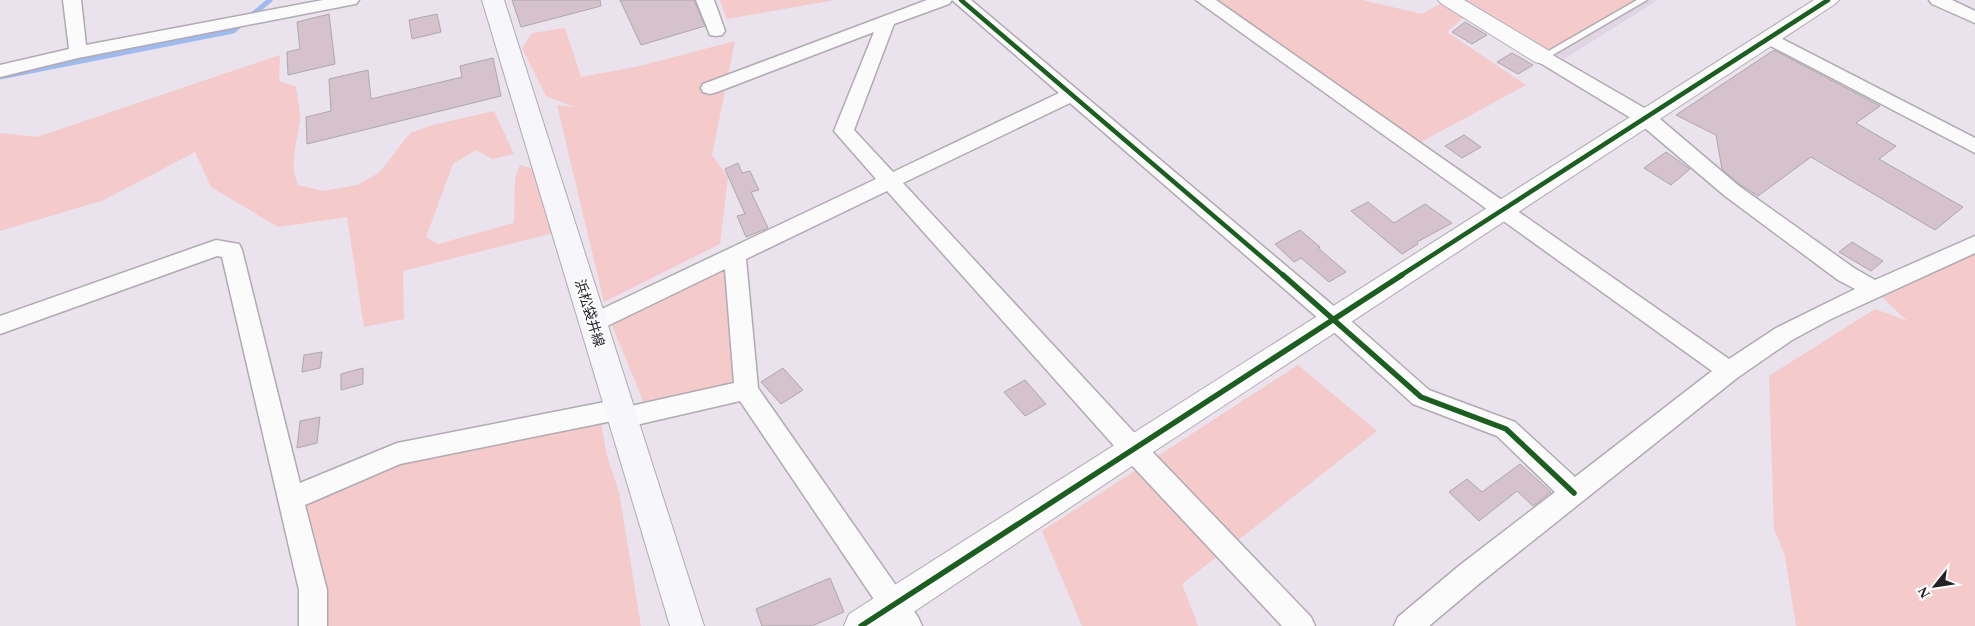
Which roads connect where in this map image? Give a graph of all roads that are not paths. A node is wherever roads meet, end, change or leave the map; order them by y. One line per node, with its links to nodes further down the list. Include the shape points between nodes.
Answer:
1 (72, 0): 18 (street)
2 (264, 0): 15 (street)
3 (350, 0): 15 (street)
4 (493, 0): 31 (main road, 浜松袋井線)
5 (705, 0): 16 (street)
6 (943, 0): 14 (street)
7 (962, 0): 22 (street)
8 (1205, 0): 26 (street)
9 (1449, 0): 19 (street)
10 (1643, 0): 19 (lane)
11 (1828, 0): 17 (street)
12 (1938, 0): 13 (street)
13 (1975, 18)
14 (887, 21): 21 (street); 25 (street, via 844,131)
15 (233, 22): 18 (street)
16 (716, 31)
17 (1769, 38): 23 (street); 24 (street)
18 (78, 52): 20 (street)
19 (1542, 57): 23 (street)
20 (0, 71)
21 (710, 88)
22 (1071, 95): 25 (street); 30 (street)
23 (1646, 118): 26 (street); 29 (street, via 1732,191 1846,274)
24 (1975, 146)
25 (891, 181): 28 (street); 36 (street)
26 (1502, 211): 30 (street); 33 (street)
27 (1975, 244): 29 (street)
28 (735, 255): 31 (street); 34 (street)
29 (1874, 289): 33 (street, via 1784,334)
30 (1334, 319): 36 (street); 37 (street, via 1421,397 1506,430)
31 (593, 323): 35 (main road, 浜松袋井線)
32 (0, 325): 38 (street, via 216,248 231,250)
33 (1729, 371): 37 (street)
34 (746, 390): 35 (street); 39 (street)
35 (621, 413): 38 (street, via 396,454); 41 (main road, 浜松袋井線)
36 (1133, 449): 39 (street); 43 (street)
37 (1574, 493): 44 (street)
38 (291, 499): 40 (street, via 313,590)
39 (901, 616): 42 (street)
40 (313, 626)
41 (686, 626)
42 (861, 626)
43 (1301, 626)
44 (1408, 626)

